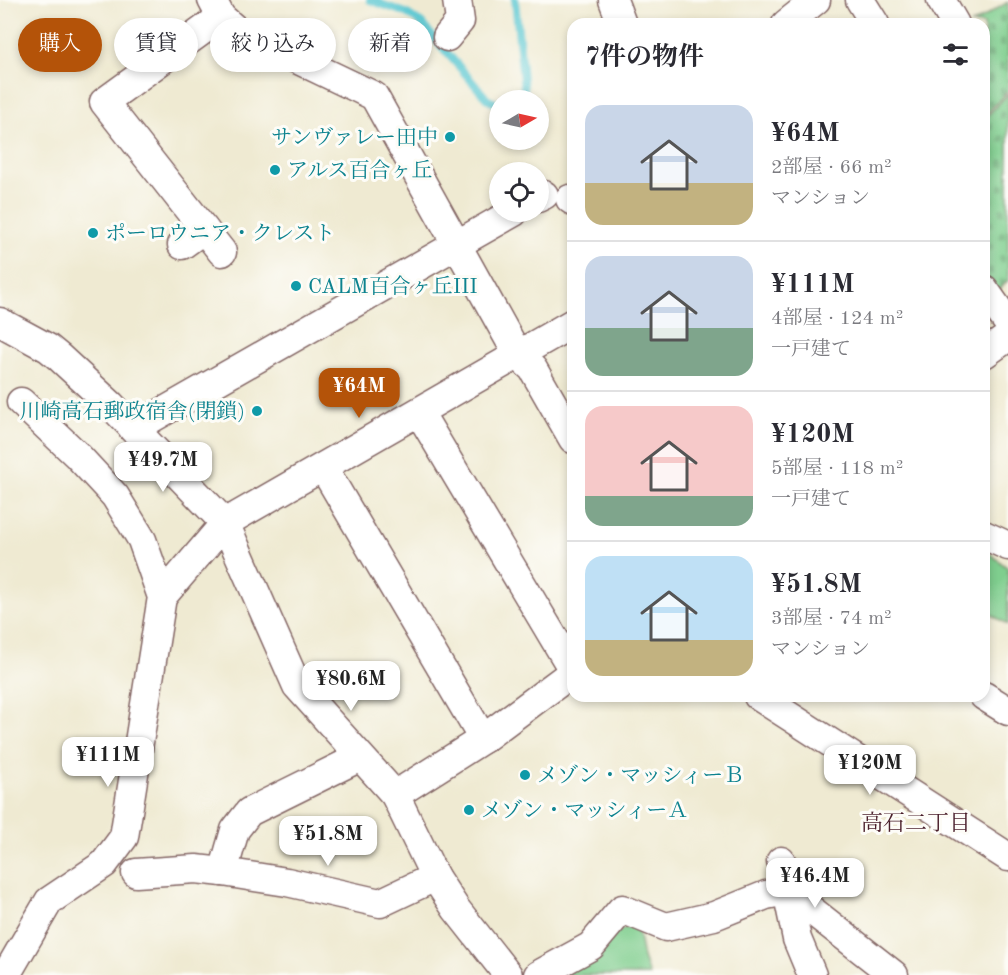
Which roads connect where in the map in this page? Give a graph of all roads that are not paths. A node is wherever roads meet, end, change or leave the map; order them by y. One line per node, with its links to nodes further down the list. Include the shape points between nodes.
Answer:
1 (457, 0): 11 (street, via 460,21)
2 (613, 0): 7 (street)
3 (860, 0): 9 (street)
4 (941, 0): 10 (street)
5 (812, 1): 8 (street)
6 (217, 9): 13 (street, via 236,30 375,96); 14 (street, via 104,102 193,237)
7 (620, 18)
8 (793, 18)
9 (871, 18)
10 (952, 18)
11 (447, 37)
12 (496, 222): 13 (street)
13 (457, 244): 21 (street); 25 (street)
14 (222, 252)
15 (990, 297): 17 (street)
16 (0, 322): 25 (street, via 48,348)
17 (1008, 322)
18 (567, 326): 21 (street)
19 (1008, 337): 20 (street)
20 (990, 350)
21 (518, 355): 23 (street); 24 (street, via 533,369)
22 (21, 402): 30 (street, via 115,496 142,540)
23 (419, 412): 26 (street); 31 (street)
24 (567, 428)
25 (133, 429): 27 (street)
26 (323, 467): 27 (street); 36 (street)
27 (225, 523): 30 (street); 37 (street, via 297,686)
28 (990, 538): 29 (street)
29 (1008, 546)
30 (162, 597): 45 (street, via 124,837 104,864 49,901)
31 (567, 661)
32 (567, 676): 36 (street)
33 (990, 700): 35 (street)
34 (767, 702): 39 (street)
35 (1008, 711)
36 (483, 739): 38 (street)
37 (360, 757): 38 (street); 41 (street, via 249,812 235,830)
38 (395, 795): 43 (street)
39 (1008, 857)
40 (781, 861): 44 (street, via 788,876)
41 (224, 872): 42 (street, via 196,869); 43 (street, via 380,903)
42 (136, 873)
43 (435, 877): 46 (street)
44 (787, 891): 47 (street, via 766,895 714,916 666,927 622,909 591,946); 48 (street, via 797,939); 49 (street)
45 (9, 967)
46 (508, 975)
47 (538, 975)
48 (812, 975)
49 (894, 975)

